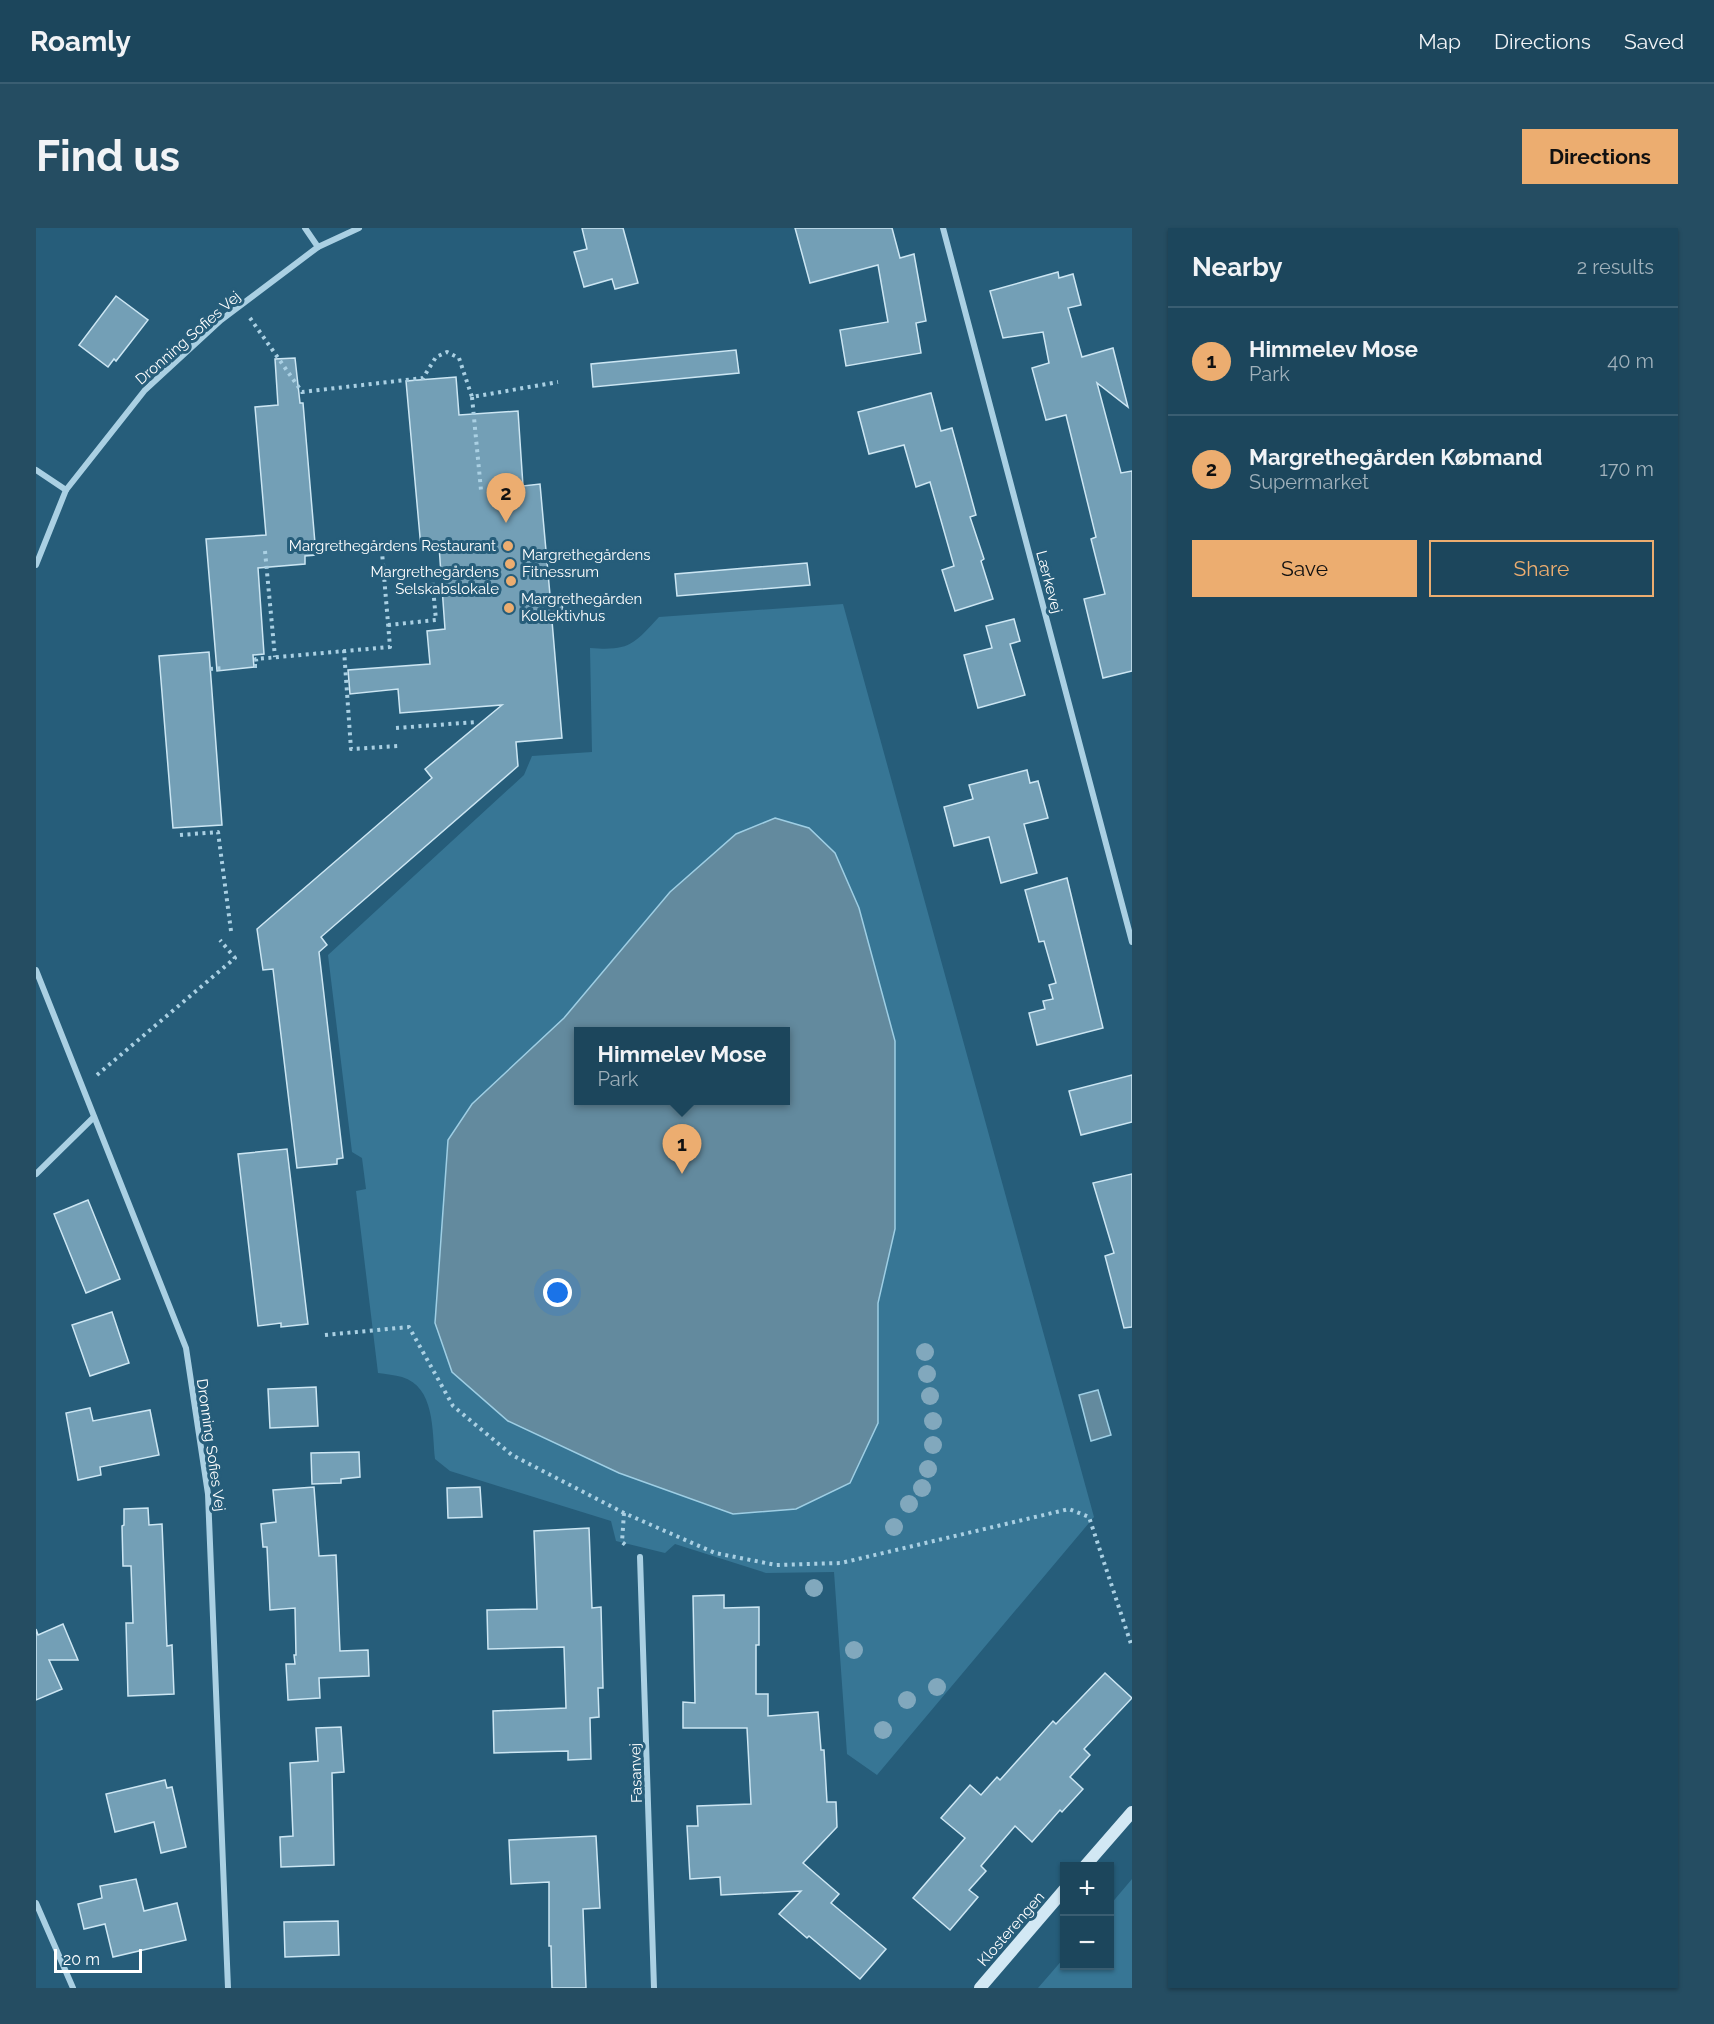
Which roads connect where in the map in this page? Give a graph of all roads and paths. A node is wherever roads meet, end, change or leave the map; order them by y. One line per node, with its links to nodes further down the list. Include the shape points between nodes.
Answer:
1 (305, 228): 4 (street)
2 (359, 228): 4 (street, Dronning Sofies Vej)
3 (943, 228): 27 (street, Lærkevej)
4 (318, 247): 5 (street, Dronning Sofies Vej)
5 (241, 305): 7 (path, via 302,392 423,378 436,357 447,352 459,358); 9 (street, Dronning Sofies Vej, via 145,390)
6 (558, 382): 7 (path)
7 (472, 397): 10 (path)
8 (36, 470): 9 (street)
9 (66, 490): 13 (street, Dronning Sofies Vej)
10 (481, 490)
11 (265, 551): 17 (path)
12 (382, 552): 15 (path)
13 (36, 565)
14 (431, 566): 15 (path, via 436,620)
15 (388, 625): 16 (path, via 390,647)
16 (344, 650): 17 (path); 23 (path, via 351,750)
17 (275, 657): 18 (path, via 256,659)
18 (254, 666)
19 (224, 668): 20 (path)
20 (210, 669)
21 (476, 722): 22 (path)
22 (396, 728)
23 (398, 746)
24 (180, 835): 25 (path, via 218,832)
25 (231, 931)
26 (220, 940): 29 (path, via 235,958)
27 (1132, 942)
28 (36, 970): 29 (street, Dronning Sofies Vej)
29 (83, 1088): 30 (street, Dronning Sofies Vej)
30 (94, 1117): 31 (street); 42 (street, Dronning Sofies Vej, via 186,1347 205,1470)
31 (36, 1174)
32 (325, 1335): 33 (path, via 409,1327 453,1406 512,1455)
33 (624, 1513): 34 (path); 36 (path, via 715,1553 776,1565 841,1563 1069,1509 1089,1517)
34 (622, 1542)
35 (640, 1557): 43 (street, Fasanvej)
36 (1132, 1647)
37 (1132, 1812): 38 (street)
38 (1088, 1862)
39 (1060, 1896): 44 (street, Klosterengen)
40 (36, 1903): 41 (street)
41 (74, 1988)
42 (228, 1988)
43 (654, 1988)
44 (980, 1988)

